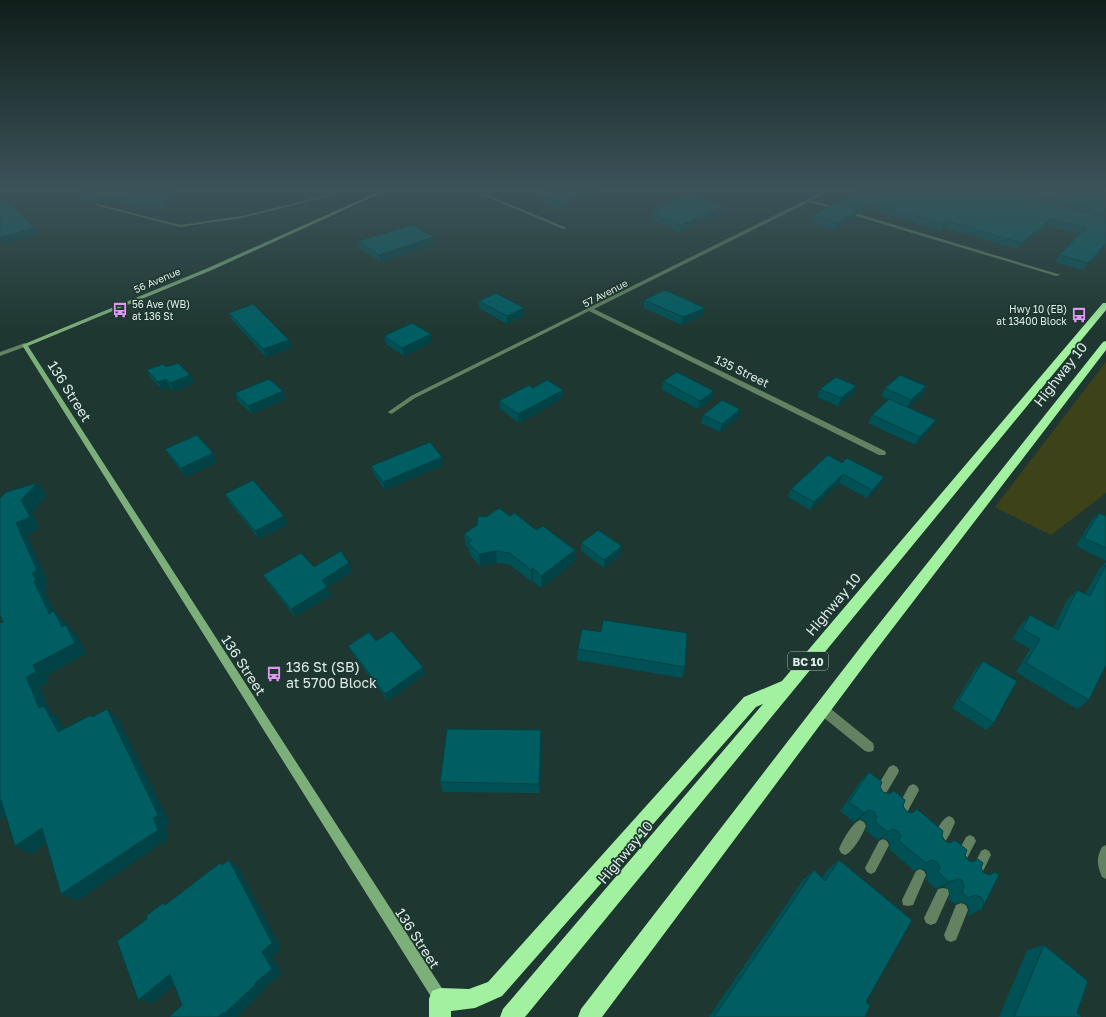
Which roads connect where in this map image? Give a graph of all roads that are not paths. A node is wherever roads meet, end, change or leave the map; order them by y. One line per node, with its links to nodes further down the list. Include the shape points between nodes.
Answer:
1 (280, 237): 8 (street, 56 Avenue)
2 (734, 237): 6 (street, 57 Avenue)
3 (933, 237): 4 (street)
4 (1058, 275)
5 (1106, 306): 12 (highway, Highway 10 / BC 10)
6 (592, 310): 10 (street, 57 Avenue, via 414,397); 11 (street, 135 Street)
7 (1106, 344): 13 (highway, Highway 10)
8 (25, 345): 9 (street, 56 Avenue); 37 (street, 136 Street)
9 (0, 354)
10 (391, 412)
11 (882, 453)
12 (788, 686): 37 (highway, via 750,702 495,989 477,999 459,1001); 38 (highway, Highway 10 / BC 10)
13 (822, 709): 14 (street); 39 (highway, Highway 10)
14 (869, 747)
15 (893, 771): 17 (street)
16 (913, 790): 18 (street)
17 (878, 796)
18 (900, 814)
19 (949, 822): 22 (street)
20 (860, 826): 24 (street)
21 (970, 841): 27 (street)
22 (937, 844)
23 (883, 845): 28 (street)
24 (845, 849)
25 (1106, 851): 29 (street)
26 (985, 855): 31 (street)
27 (959, 862)
28 (871, 868)
29 (1106, 873)
30 (920, 875): 33 (street)
31 (975, 875)
32 (943, 894): 35 (street)
33 (908, 900)
34 (961, 910): 36 (street)
35 (931, 918)
36 (951, 935)
37 (440, 1008)
38 (511, 1017)
39 (589, 1017)

